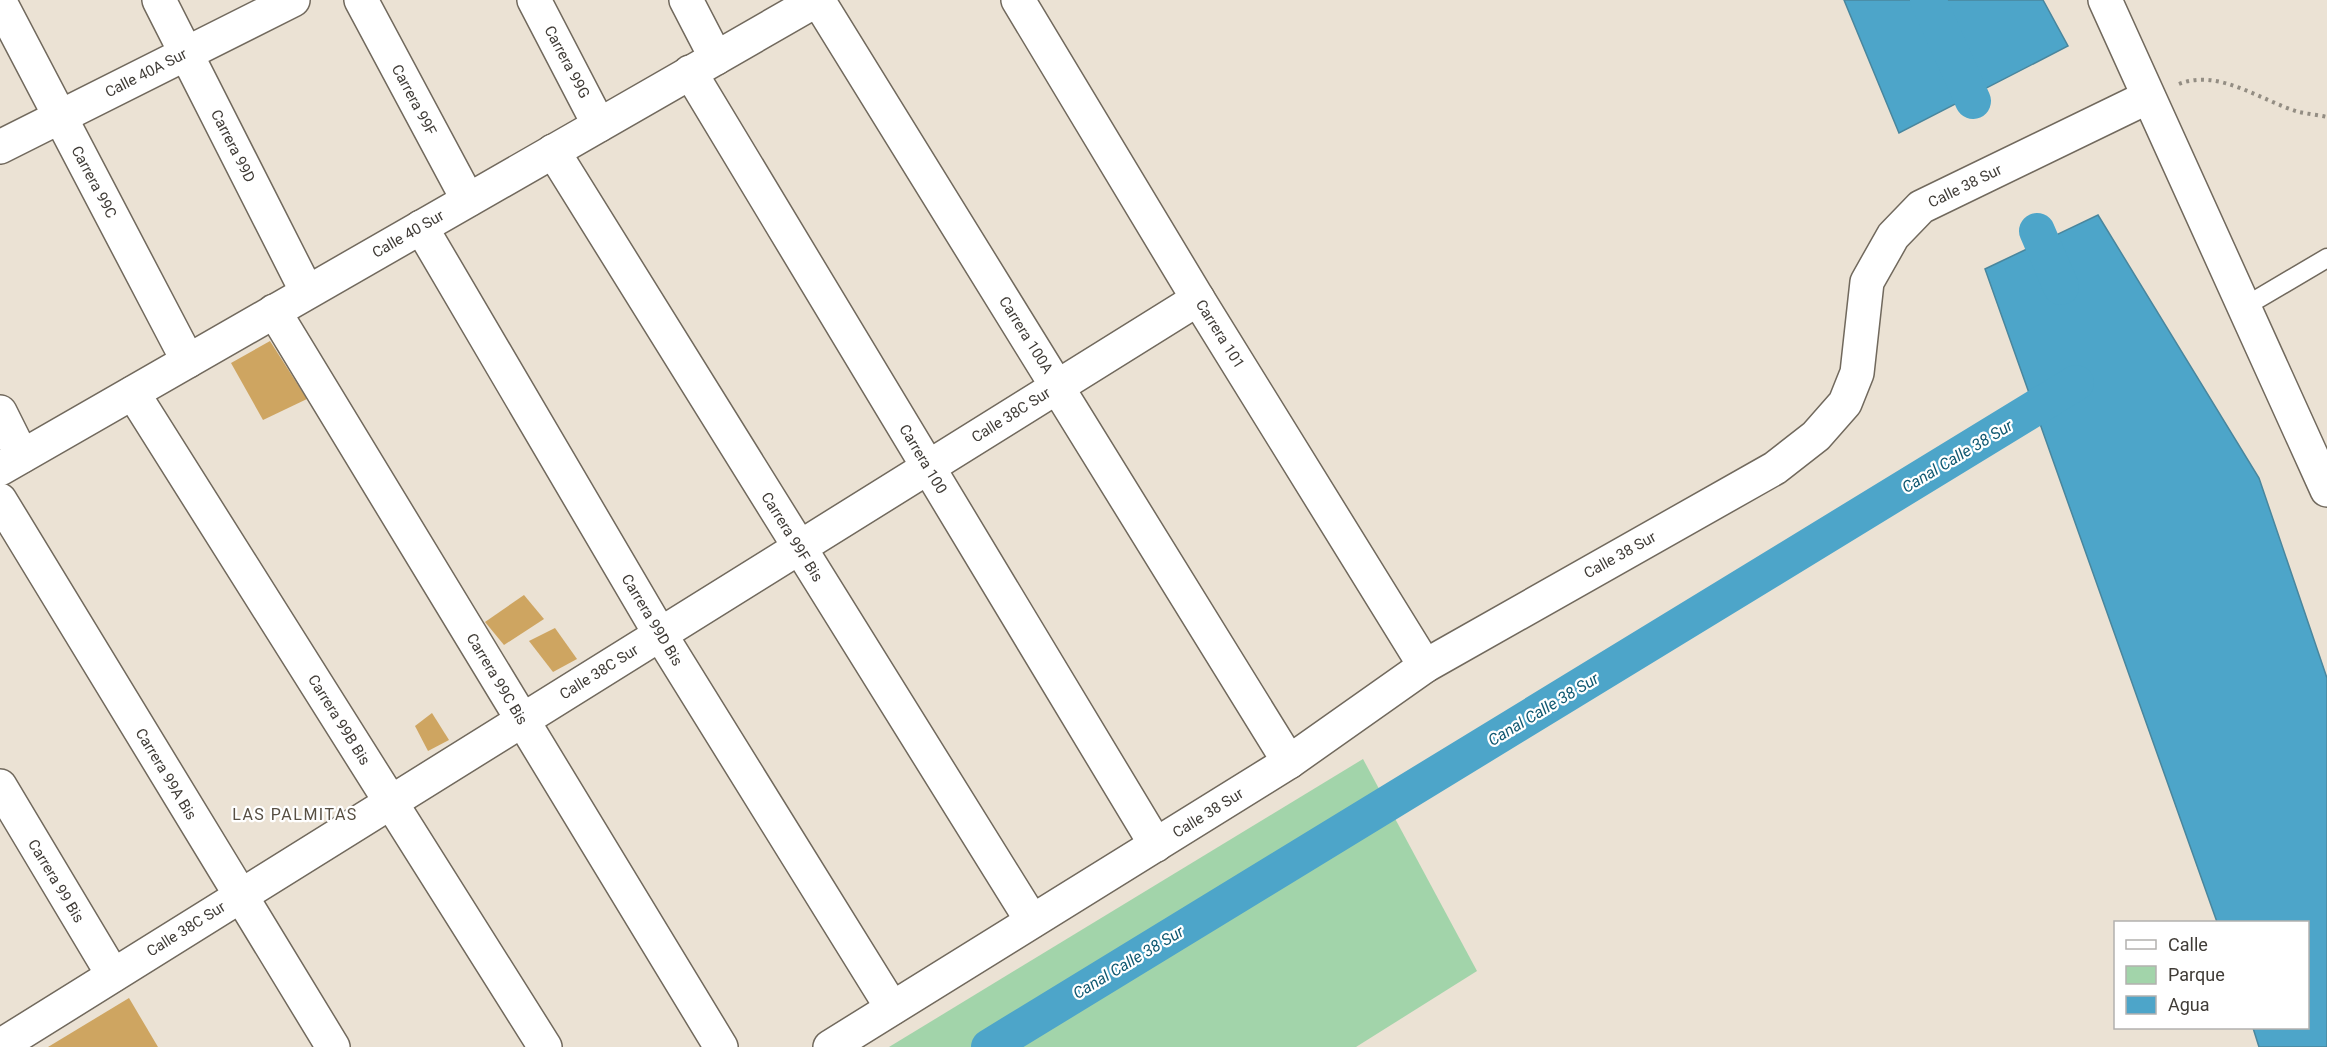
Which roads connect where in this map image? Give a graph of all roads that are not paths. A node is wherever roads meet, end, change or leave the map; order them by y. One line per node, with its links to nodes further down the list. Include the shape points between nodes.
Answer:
1 (159, 0): 10 (street, Carrera 99D)
2 (293, 0): 10 (street, Calle 40A Sur)
3 (361, 0): 17 (street, Carrera 99F)
4 (534, 0): 14 (street, Carrera 99G)
5 (686, 0): 11 (street, Carrera 100)
6 (818, 0): 11 (street, Calle 40 Sur); 25 (street, Carrera 100A)
7 (1018, 0): 21 (street, Carrera 101)
8 (2105, 0): 12 (street)
9 (0, 2): 13 (street, Carrera 99C)
10 (186, 53): 13 (street, Calle 40A Sur); 20 (street, Carrera 99D)
11 (703, 65): 14 (street, Calle 40 Sur); 29 (street, Carrera 100)
12 (2148, 97): 22 (street); 34 (street, Calle 38 Sur, via 1921,207 1914,214 1893,236 1867,282 1857,373 1845,403 1816,436 1775,468)
13 (60, 116): 15 (street, Calle 40A Sur); 24 (street, Carrera 99C)
14 (599, 125): 16 (street, Calle 40 Sur)
15 (0, 147)
16 (553, 151): 17 (street, Calle 40 Sur); 32 (street, Carrera 99F Bis)
17 (468, 200): 18 (street, Calle 40 Sur)
18 (421, 227): 20 (street, Calle 40 Sur); 33 (street, Carrera 99D Bis)
19 (2327, 258): 22 (lane)
20 (307, 292): 23 (street, Calle 40 Sur)
21 (1198, 299): 25 (street, Calle 38C Sur); 34 (street, Carrera 101)
22 (2244, 308): 30 (street)
23 (274, 311): 24 (street, Calle 40 Sur); 35 (street, Carrera 99C Bis)
24 (188, 361): 26 (street, Calle 40 Sur)
25 (1058, 386): 29 (street, Calle 38C Sur); 36 (street, Carrera 100A)
26 (133, 393): 28 (street, Calle 40 Sur); 38 (street, Carrera 99B Bis)
27 (0, 412): 28 (street)
28 (11, 462)
29 (928, 467): 32 (street, Calle 38C Sur); 39 (street, Carrera 100)
30 (2327, 490)
31 (0, 500): 40 (street, Carrera 99A Bis)
32 (799, 548): 33 (street, Calle 38C Sur); 41 (street, Carrera 99F Bis)
33 (660, 634): 35 (street, Calle 38C Sur); 43 (street, Carrera 99D Bis)
34 (1425, 666): 36 (street, Calle 38 Sur)
35 (522, 720): 38 (street, Calle 38C Sur); 47 (street, Carrera 99C Bis)
36 (1289, 762): 39 (street, Calle 38 Sur)
37 (0, 786): 42 (street, Carrera 99 Bis)
38 (391, 802): 40 (street, Calle 38C Sur); 46 (street, Carrera 99B Bis)
39 (1156, 845): 41 (street, Calle 38 Sur)
40 (241, 896): 42 (street, Calle 38C Sur); 45 (street, Carrera 99A Bis)
41 (1032, 921): 43 (street, Calle 38 Sur)
42 (113, 975): 44 (street, Calle 38C Sur)
43 (892, 1008): 48 (street, Calle 38 Sur)
44 (0, 1046)
45 (333, 1047)
46 (546, 1047)
47 (720, 1047)
48 (830, 1047)

